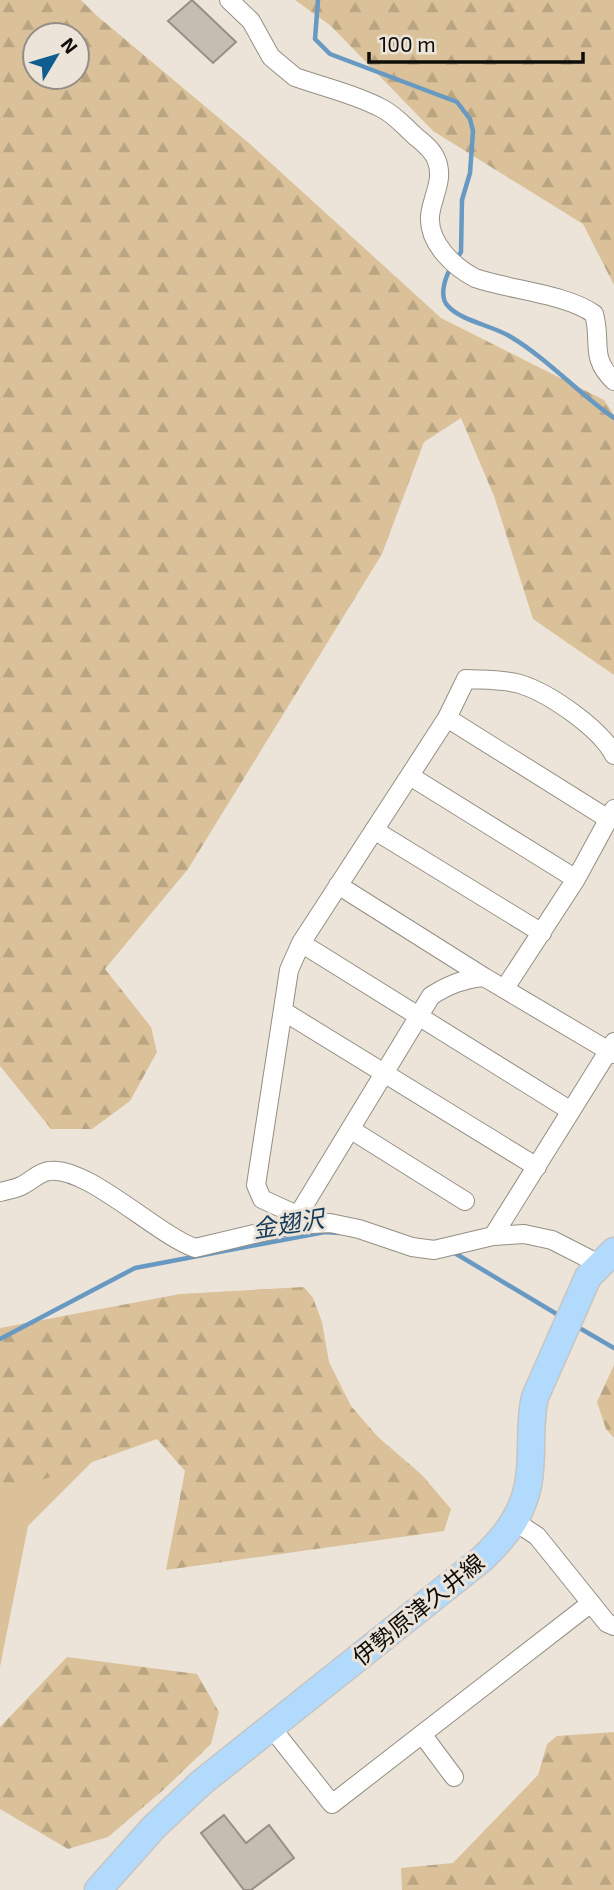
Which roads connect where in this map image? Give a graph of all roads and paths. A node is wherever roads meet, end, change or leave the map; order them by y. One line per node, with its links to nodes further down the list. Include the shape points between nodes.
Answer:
1 (229, 0): 2 (street, via 244,12 271,57 287,72 379,106 426,145 435,156 440,175 431,230 450,259 475,278 570,303 594,314 597,356)
2 (614, 381)
3 (447, 718): 4 (street, via 466,678 518,683 541,692 597,732); 5 (street); 6 (street)
4 (614, 755)
5 (410, 776): 7 (street); 8 (street)
6 (612, 815): 8 (street)
7 (374, 830): 9 (street); 10 (street)
8 (576, 879): 10 (street)
9 (338, 885): 11 (street); 12 (street)
10 (542, 933): 13 (street)
11 (302, 943): 14 (street, via 289,970); 15 (street)
12 (484, 976): 13 (street); 15 (street, via 446,986 431,996)
13 (505, 988): 16 (street)
14 (283, 1011): 17 (street); 23 (street, via 256,1185 262,1199)
15 (419, 1016): 17 (street); 18 (street)
16 (612, 1049): 18 (street)
17 (384, 1074): 19 (street); 20 (street)
18 (572, 1111): 20 (street)
19 (350, 1129): 22 (street); 23 (street)
20 (537, 1167): 24 (street)
21 (0, 1192): 23 (street, via 20,1187 47,1170 64,1171 195,1248)
22 (465, 1201)
23 (295, 1220): 24 (street, via 359,1229 434,1250)
24 (493, 1236): 25 (street, via 524,1234)
25 (606, 1257): 26 (main road, 伊勢原津久井線, via 588,1277 535,1397 528,1484)
26 (514, 1521): 27 (street, via 537,1536); 29 (main road, 伊勢原津久井線, via 482,1559)
27 (591, 1603): 28 (street); 30 (street)
28 (614, 1626)
29 (271, 1727): 30 (street, via 332,1804); 32 (main road, 伊勢原津久井線, via 154,1827)
30 (422, 1734): 31 (street)
31 (454, 1777)
32 (98, 1890)

